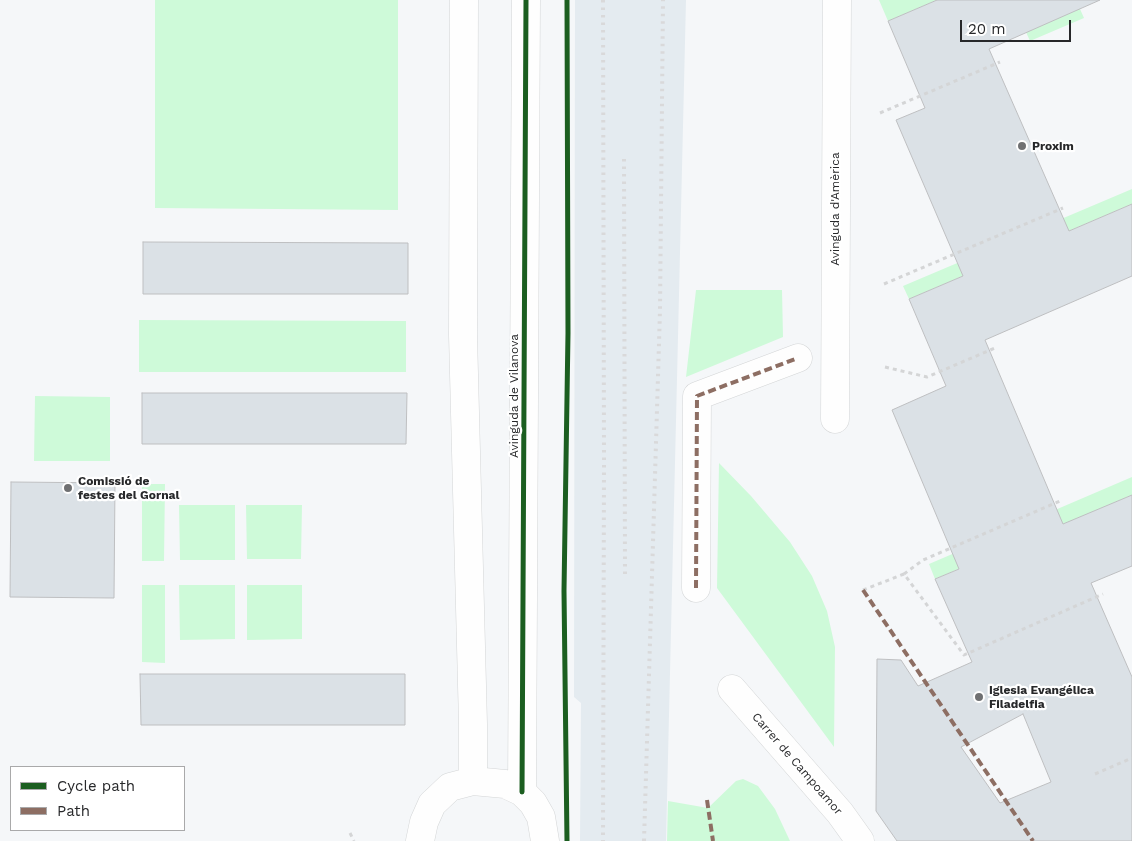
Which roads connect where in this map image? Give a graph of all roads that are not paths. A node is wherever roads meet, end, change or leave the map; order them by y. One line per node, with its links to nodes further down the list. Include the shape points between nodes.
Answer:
1 (464, 0): 8 (street, via 463,336)
2 (526, 0): 9 (street, Avinguda de Vilanova)
3 (837, 0): 5 (street, Avinguda d'Amèrica)
4 (798, 358): 6 (street, via 698,396)
5 (835, 419)
6 (696, 588)
7 (732, 689): 12 (street, Carrer de Campoamor)
8 (473, 781): 9 (street, via 505,784); 10 (street, via 450,787 432,804)
9 (522, 792): 11 (street, via 534,803 541,817)
10 (420, 841)
11 (545, 841)
12 (860, 841)

